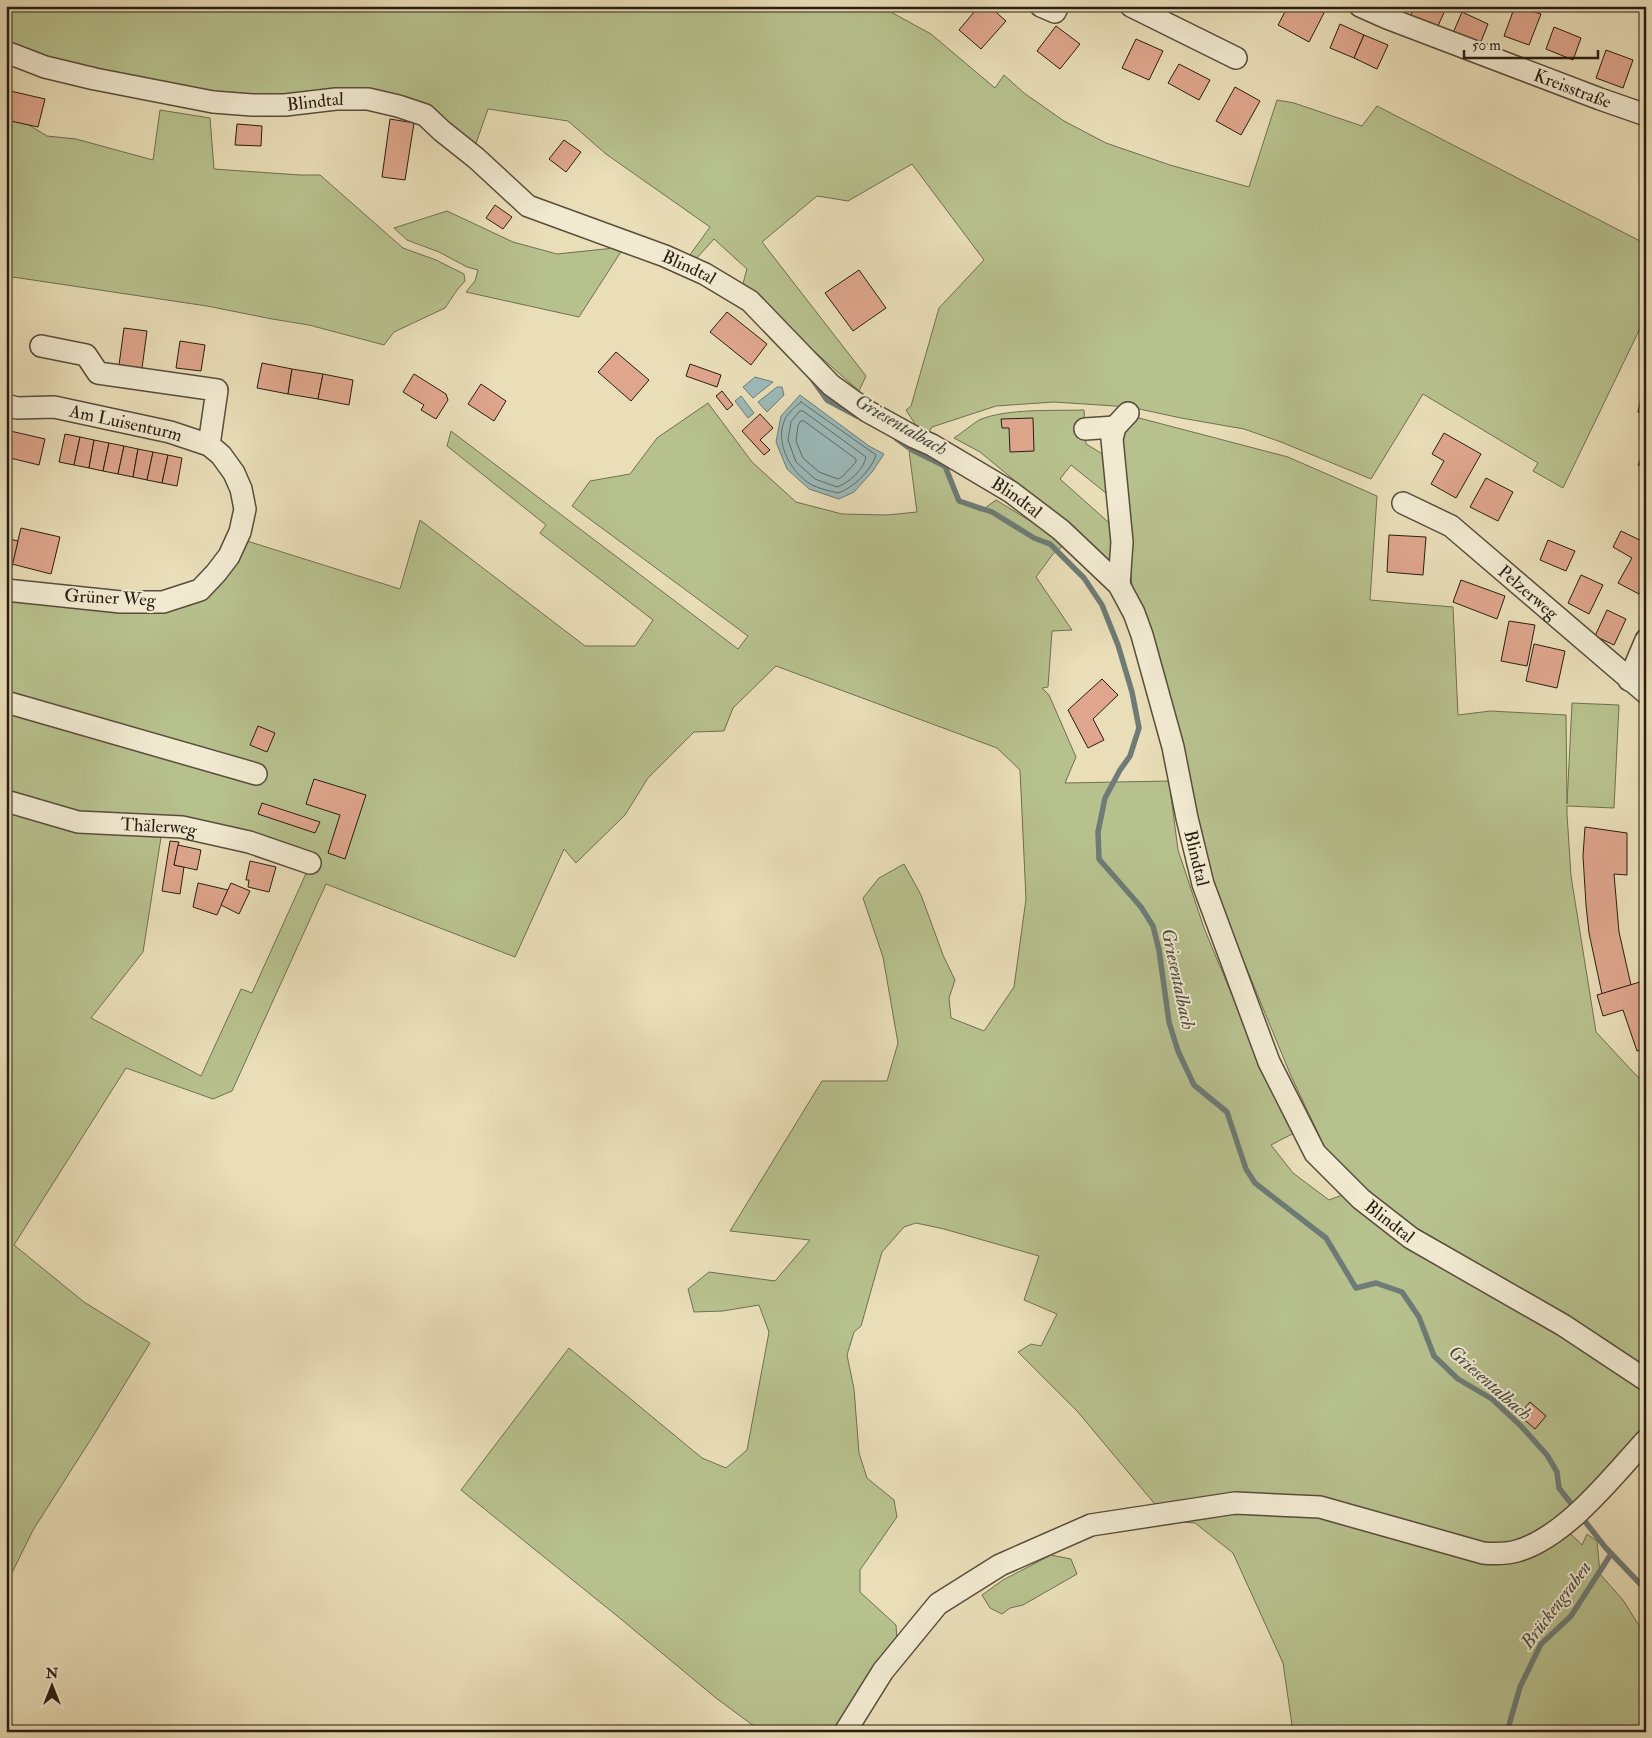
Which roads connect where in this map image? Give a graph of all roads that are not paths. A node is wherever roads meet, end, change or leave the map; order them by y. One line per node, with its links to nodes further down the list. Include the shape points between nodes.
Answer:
1 (1041, 6): 2 (street, via 1055,12)
2 (1058, 6)
3 (1131, 6): 6 (street)
4 (1360, 6): 7 (street, Kreisstraße)
5 (6, 52): 14 (street, Blindtal, via 94,79 213,102 285,106 368,99 425,115 528,206 665,256 705,274 750,301 830,385 867,411 1011,492 1061,530)
6 (1236, 58)
7 (1646, 114)
8 (42, 346): 11 (street, via 86,355 98,373 217,390)
9 (6, 405): 11 (street, Am Luisenturm, via 17,408 54,407 170,432)
10 (1085, 429): 14 (street, via 1122,420 1112,439 1122,542)
11 (209, 445): 12 (street, Am Luisenturm)
12 (234, 473): 15 (street, Grüner Weg, via 245,508 240,532 229,556 200,590 163,602 121,602)
13 (1403, 503): 17 (street, Pelzerweg, via 1451,526)
14 (1119, 585): 23 (street, Blindtal, via 1142,636 1173,747 1203,884 1268,1062 1315,1153 1361,1199 1411,1238 1563,1325)
15 (6, 590)
16 (1646, 640): 17 (street)
17 (1629, 680): 18 (street, Pelzerweg)
18 (1646, 694)
19 (6, 702): 20 (street)
20 (256, 774)
21 (6, 801): 22 (street, Thälerweg, via 78,822 182,827 249,842)
22 (310, 863)
23 (1646, 1380)
24 (1646, 1440): 25 (street, via 1577,1513 1540,1540 1518,1551 1503,1554 1483,1553 1320,1507 1235,1503 1091,1525 1000,1565 938,1604 883,1670)
25 (845, 1732)

